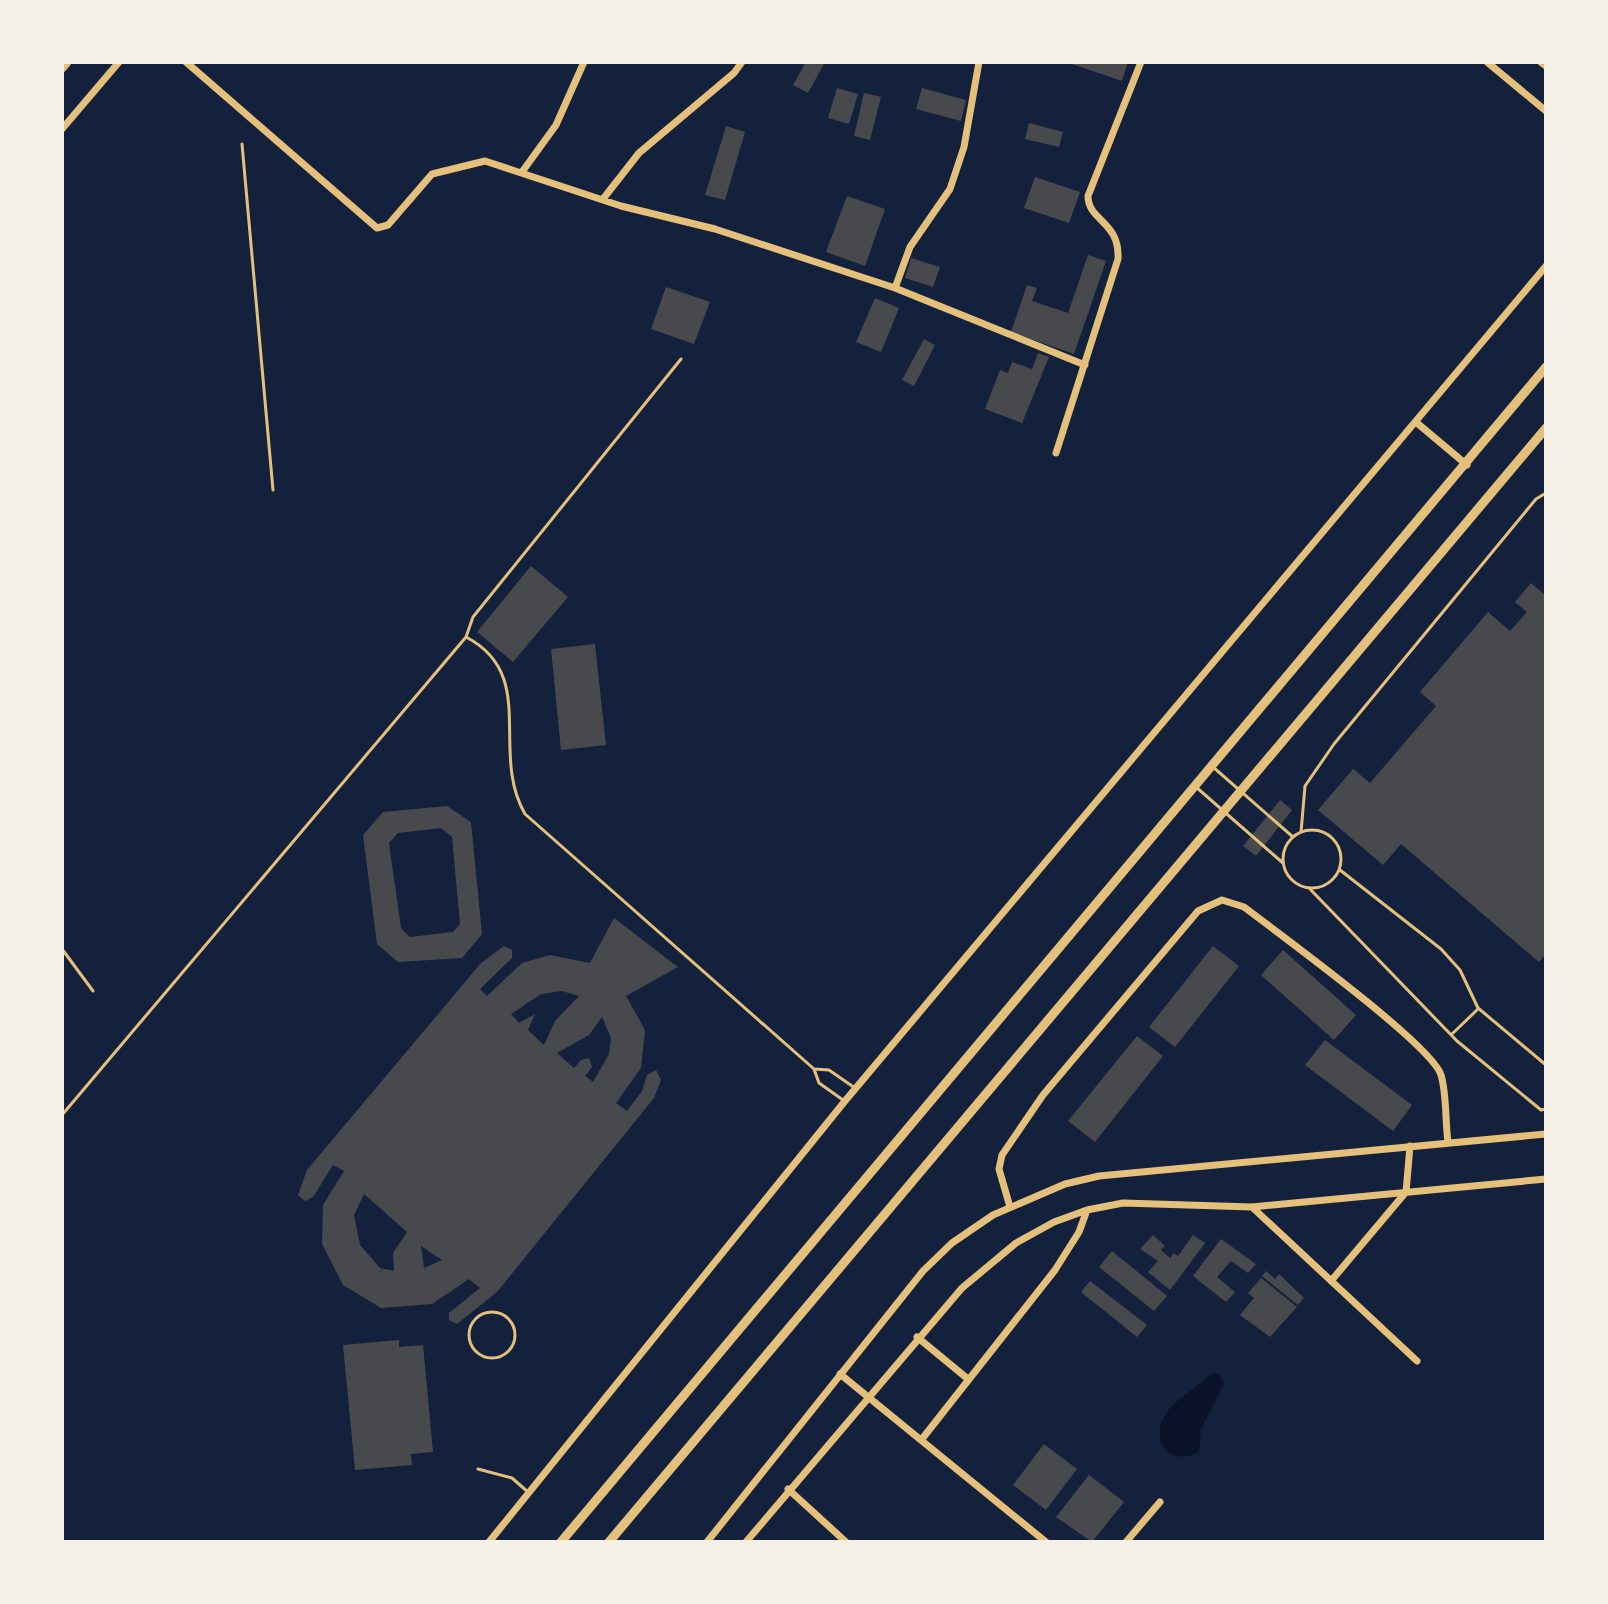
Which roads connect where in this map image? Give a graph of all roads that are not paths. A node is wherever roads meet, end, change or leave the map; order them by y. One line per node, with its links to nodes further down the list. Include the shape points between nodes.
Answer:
1 (67, 62): 9 (street)
2 (119, 62): 11 (street)
3 (186, 62): 12 (street, via 377,228 388,225 432,174 485,161)
4 (584, 62): 12 (street, via 556,125)
5 (742, 62): 13 (street, via 639,153)
6 (979, 62): 15 (street, via 964,147 950,189 910,247)
7 (1141, 62): 17 (street, via 1088,196 1090,208 1114,232 1119,246)
8 (1487, 62): 10 (street)
9 (62, 68)
10 (1546, 111)
11 (62, 129)
12 (522, 172): 13 (street)
13 (603, 199): 15 (street)
14 (1546, 266): 19 (street)
15 (895, 288): 17 (street)
16 (681, 359): 24 (lane, via 473,617)
17 (1085, 365): 21 (street)
18 (1546, 367): 22 (street)
19 (1417, 423): 22 (street); 38 (street)
20 (1546, 428): 27 (street)
21 (1056, 453)
22 (1467, 465): 25 (street)
23 (1546, 493): 29 (lane, via 1334,744 1305,786)
24 (466, 637): 37 (lane, via 487,648 502,669 509,700 509,777 525,814); 41 (lane)
25 (1213, 767): 26 (street); 27 (lane)
26 (1196, 787): 28 (lane); 64 (street)
27 (1240, 792): 28 (street); 30 (lane)
28 (1224, 811): 31 (lane); 65 (street)
29 (1301, 832): 30 (lane); 32 (lane, via 1329,835 1340,851)
30 (1293, 837): 31 (lane)
31 (1283, 863): 33 (lane, via 1291,880)
32 (1340, 870): 33 (lane, via 1327,884); 34 (lane, via 1441,949 1460,970)
33 (1309, 888): 35 (lane)
34 (1478, 1008): 35 (lane); 36 (lane)
35 (1452, 1034): 40 (lane, via 1501,1079)
36 (1546, 1065)
37 (814, 1069): 38 (lane, via 829,1070); 39 (lane, via 819,1083)
38 (855, 1088): 39 (street)
39 (845, 1101): 60 (street)
40 (1546, 1109)
41 (62, 1115)
42 (1546, 1134): 43 (street)
43 (1448, 1142): 44 (street); 47 (street, via 1441,1073 1433,1062 1398,1028 1244,907 1222,900 1198,911 1043,1095 1002,1155 999,1169)
44 (1410, 1146): 46 (street); 47 (street, via 1099,1176)
45 (1546, 1179): 46 (street)
46 (1406, 1192): 48 (street); 50 (street)
47 (1010, 1207): 54 (street, via 952,1243 923,1271)
48 (1252, 1207): 49 (street, via 1123,1203); 50 (street)
49 (1087, 1210): 51 (street, via 1016,1243 962,1288); 55 (street, via 1071,1247)
50 (1331, 1281): 53 (street)
51 (917, 1337): 55 (street); 56 (street)
52 (494, 1357): 52 (lane, via 480,1354 470,1341 471,1326 487,1313 501,1314 514,1330 508,1351)
53 (1417, 1361)
54 (840, 1374): 56 (street); 66 (street)
55 (968, 1379): 57 (street)
56 (867, 1395): 57 (street); 59 (street)
57 (922, 1439): 68 (street)
58 (478, 1469): 60 (lane, via 512,1478)
59 (788, 1489): 62 (street); 67 (street)
60 (530, 1493): 63 (street)
61 (1160, 1502): 69 (street)
62 (840, 1540)
63 (489, 1542)
64 (561, 1542)
65 (609, 1542)
66 (707, 1542)
67 (746, 1542)
68 (1046, 1542)
69 (1126, 1542)

